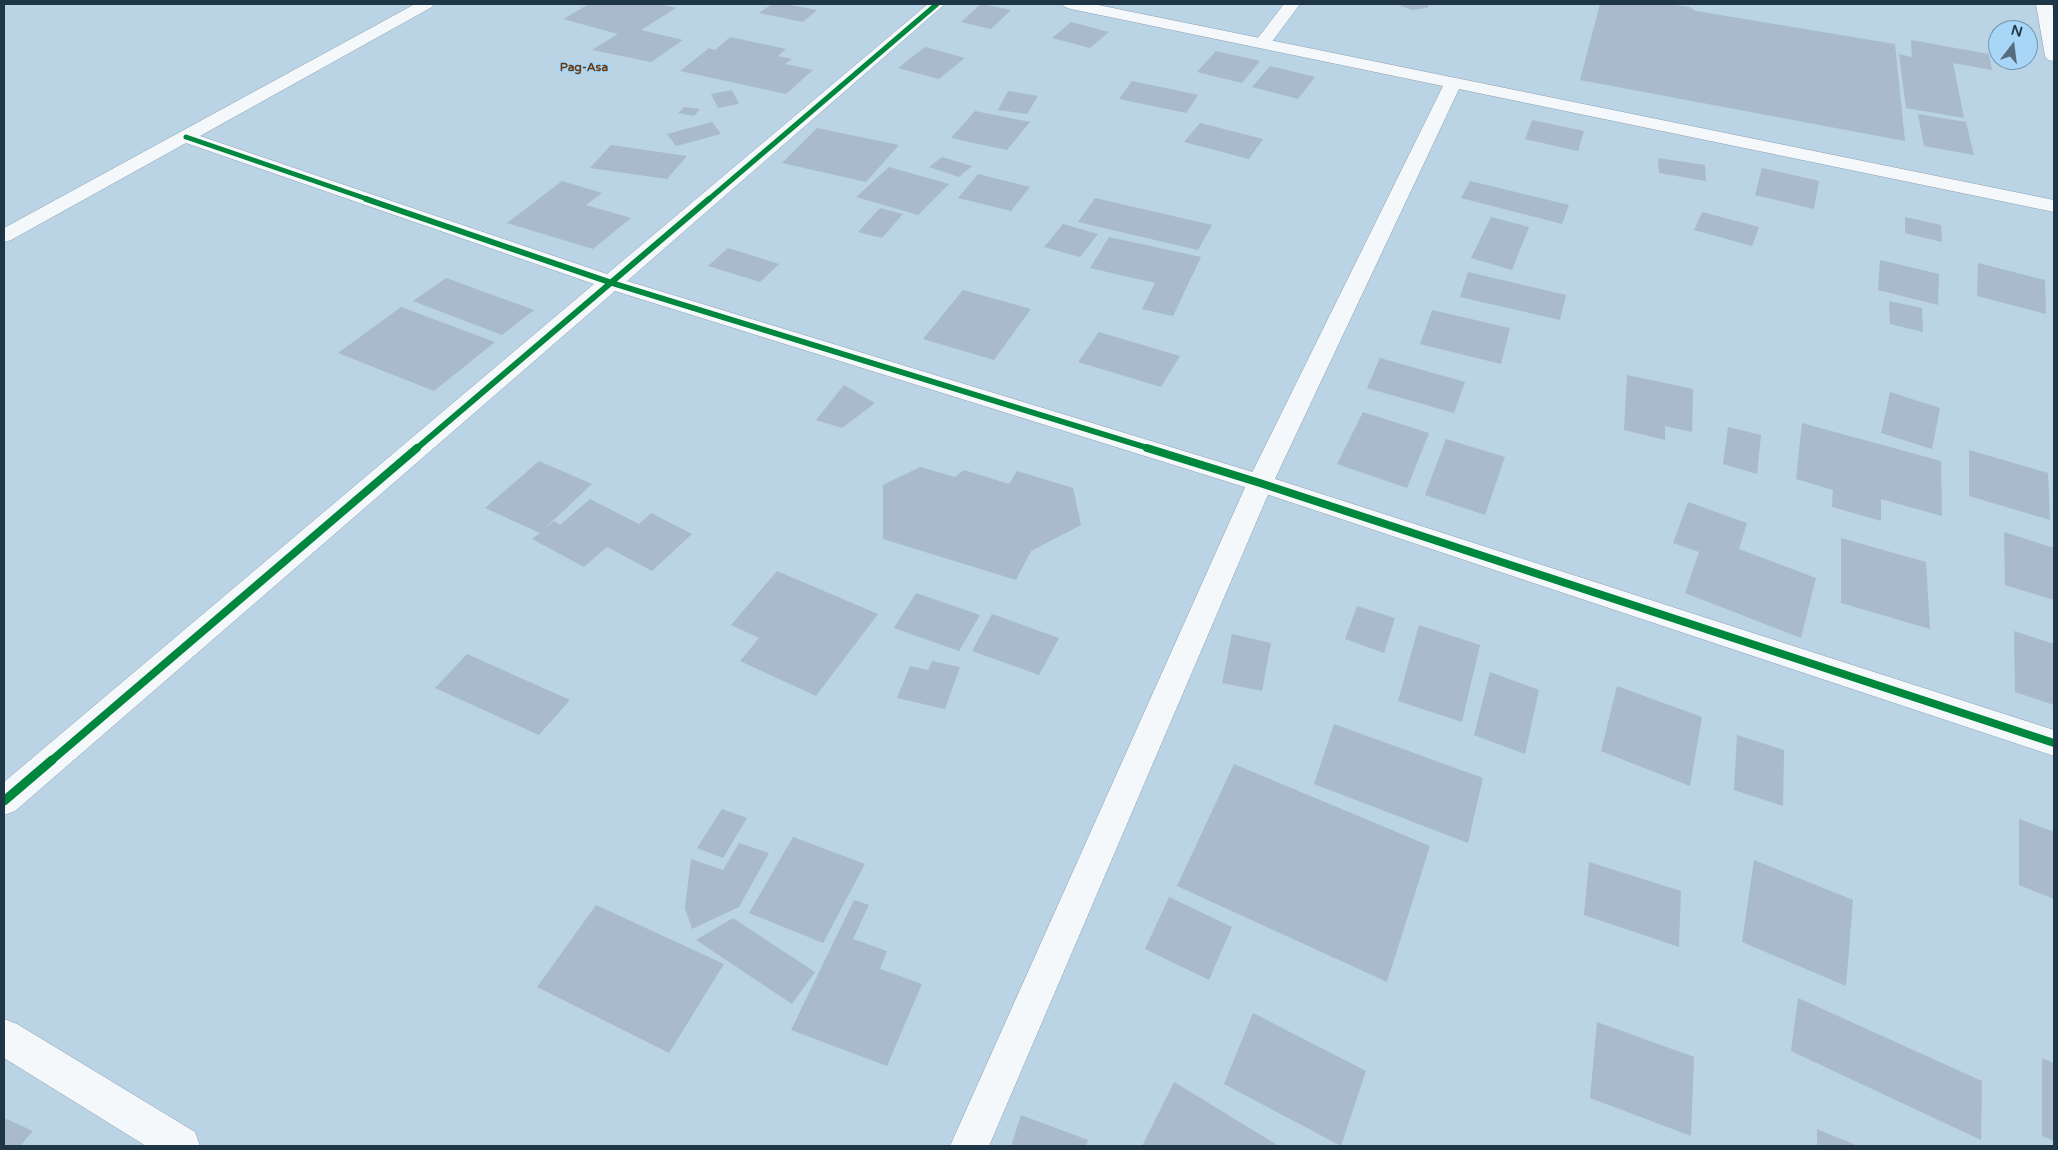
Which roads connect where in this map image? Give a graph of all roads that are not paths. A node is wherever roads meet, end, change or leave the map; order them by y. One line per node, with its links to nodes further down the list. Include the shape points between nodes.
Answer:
1 (426, 4): 9 (street)
2 (937, 4): 12 (street)
3 (1072, 4): 6 (street)
4 (1292, 4): 6 (street)
5 (2044, 4): 7 (street)
6 (1262, 43): 8 (street)
7 (2054, 56)
8 (1454, 82): 10 (street); 13 (street)
9 (186, 137): 11 (street); 12 (street)
10 (2054, 206)
11 (4, 236)
12 (612, 283): 13 (street); 15 (street)
13 (1260, 482): 14 (street); 18 (street)
14 (2054, 743)
15 (4, 801)
16 (4, 1037): 17 (street)
17 (181, 1146)
18 (969, 1146)

